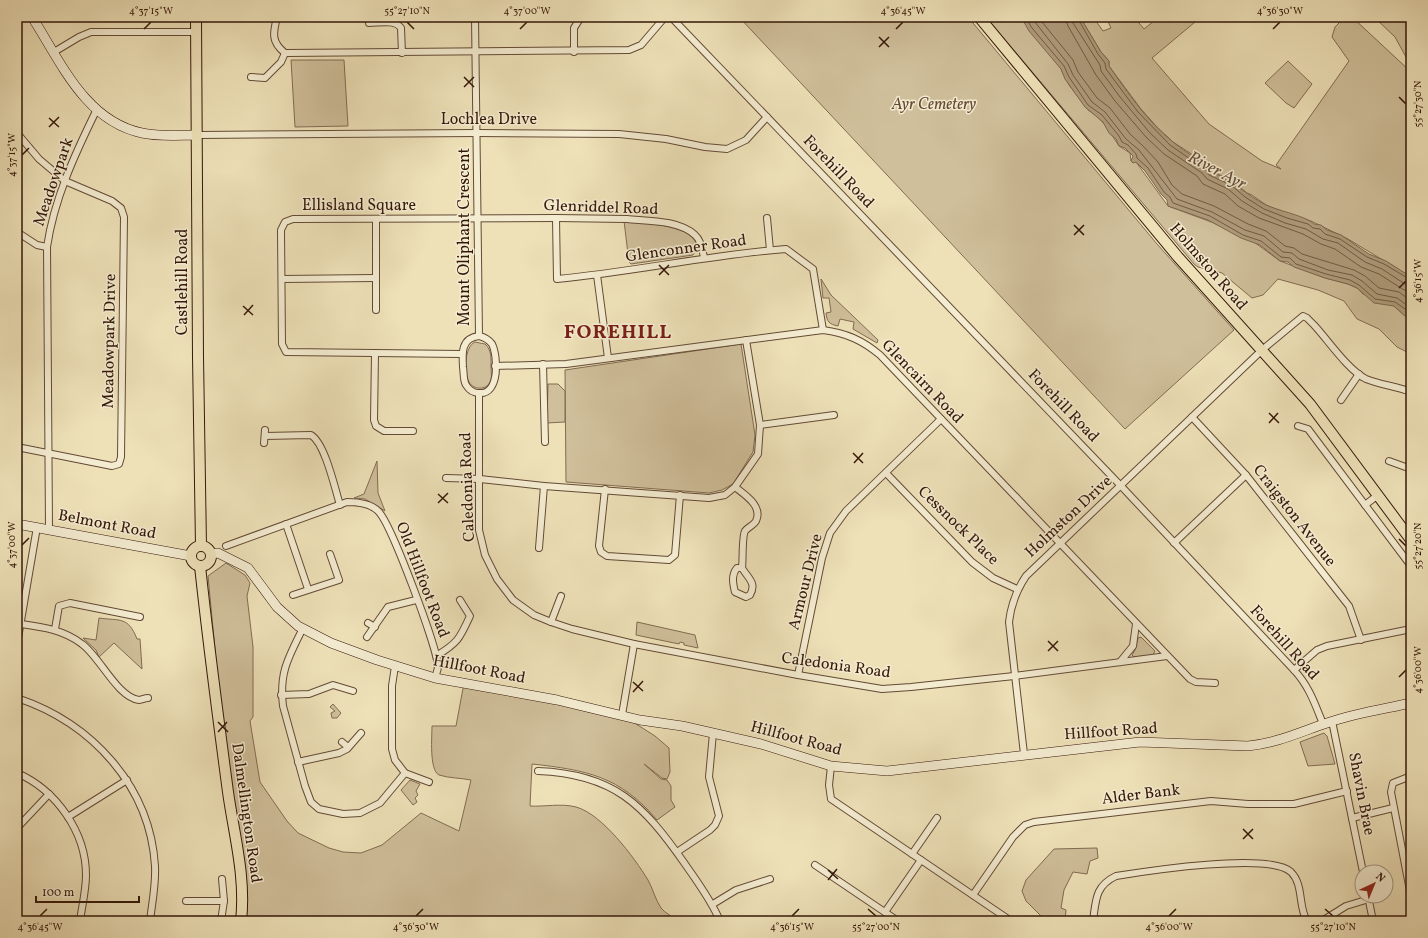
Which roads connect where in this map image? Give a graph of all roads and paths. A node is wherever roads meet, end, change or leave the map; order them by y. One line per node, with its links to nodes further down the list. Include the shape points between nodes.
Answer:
1 (32, 17): 11 (street)
2 (196, 17): 10 (main road, Castlehill Road)
3 (277, 17): 12 (street, via 274,41 277,47)
4 (475, 17): 15 (street, Mount Oliphant Crescent)
5 (581, 17): 13 (street, via 574,28)
6 (665, 17): 13 (street, via 636,48)
7 (671, 17): 18 (street, Forehill Road)
8 (979, 17): 38 (main road, Holmston Road, via 1178,257)
9 (369, 23): 14 (street, via 393,22 399,25)
10 (196, 32): 11 (street, via 91,32); 21 (main road, Castlehill Road)
11 (54, 52): 17 (street, via 83,98)
12 (285, 52): 14 (street); 16 (street, via 281,62 265,78)
13 (574, 52): 15 (street)
14 (402, 53): 15 (street)
15 (477, 53): 19 (street, Mount Oliphant Crescent)
16 (252, 77)
17 (96, 110): 21 (street, via 110,121 143,133); 22 (street, Meadowpark)
18 (767, 117): 19 (street, Lochlea Drive, via 746,140 727,149 619,134); 65 (street, Forehill Road)
19 (477, 132): 21 (street, Lochlea Drive); 23 (street, Mount Oliphant Crescent)
20 (17, 133): 22 (street, via 39,159)
21 (198, 135): 79 (main road, Castlehill Road)
22 (65, 181): 28 (street, Meadowpark, via 51,218); 57 (street, Meadowpark Drive, via 112,201 121,208 124,217 121,457 119,464 112,466)
23 (478, 218): 24 (street, Glenriddel Road); 26 (street, Ellisland Square); 36 (street, Mount Oliphant Crescent)
24 (556, 218): 30 (street, Glenriddel Road, via 627,220 677,226 696,235); 31 (street, Glenconner Road, via 557,279)
25 (767, 218): 29 (street)
26 (376, 219): 32 (street); 33 (street, Ellisland Square, via 293,219 284,222 281,230)
27 (17, 232): 28 (street, via 37,245)
28 (47, 247): 57 (street, Meadowpark)
29 (770, 250): 30 (street, Glenconner Road); 35 (street, Glenconner Road, via 786,249 812,269)
30 (704, 258): 31 (street, Glenconner Road)
31 (597, 275): 41 (street)
32 (375, 278): 33 (street); 34 (street)
33 (282, 279): 39 (street, Ellisland Square, via 282,344 286,352)
34 (376, 310)
35 (823, 330): 37 (street, Glencairn Road); 50 (street, Glencairn Road, via 840,332 868,345)
36 (479, 336): 40 (street, via 467,340); 43 (street, via 487,339 492,345)
37 (746, 340): 41 (street, Glencairn Road); 51 (street)
38 (1262, 350): 44 (street, Holmston Drive, via 1303,316); 49 (street, Holmston Drive); 69 (main road, Holmston Road, via 1322,419)
39 (375, 353): 40 (street, Ellisland Square); 53 (street, via 376,426 384,430)
40 (462, 354): 46 (street, via 464,382 470,390)
41 (608, 358): 42 (street, Glencairn Road, via 566,364)
42 (543, 364): 43 (street, Glencairn Road); 54 (street)
43 (495, 366): 46 (street, via 493,387)
44 (1359, 374): 45 (street, via 1380,384); 47 (street)
45 (1411, 392)
46 (479, 393): 63 (street, Caledonia Road)
47 (1341, 400)
48 (834, 415): 51 (street)
49 (1192, 417): 61 (street, Craigston Avenue); 65 (street, Holmston Drive)
50 (941, 419): 60 (street, Armour Drive); 78 (street, Glencairn Road)
51 (760, 425): 66 (street, via 758,454)
52 (1298, 426): 71 (street, via 1308,429)
53 (413, 432)
54 (545, 442)
55 (264, 443): 70 (street, via 265,433 310,435 316,438)
56 (17, 447): 57 (street)
57 (48, 454): 75 (street, Meadowpark)
58 (1389, 461): 59 (street)
59 (1411, 469)
60 (886, 473): 89 (street, Cessnock Place, via 972,562 993,578); 112 (street, Armour Drive, via 846,511 830,534 822,558)
61 (1246, 475): 77 (street); 104 (street, Craigston Avenue, via 1349,606)
62 (446, 478): 63 (street)
63 (480, 479): 64 (street); 95 (street, Caledonia Road, via 480,530 485,555 497,579 513,600 534,615)
64 (544, 486): 67 (street); 81 (street)
65 (1121, 486): 77 (street, Forehill Road); 78 (street, Holmston Drive)
66 (735, 487): 68 (street, via 718,498); 87 (street, via 756,507 758,515 755,522 745,531)
67 (605, 489): 68 (street); 68 (street, via 599,546 601,552 607,556 670,560 675,555)
68 (680, 495)
69 (1378, 495): 71 (street); 76 (main road, Holmston Road)
70 (340, 505): 73 (street, Old Hillfoot Road); 92 (street, Old Hillfoot Road, via 361,502 378,511 389,528)
71 (1365, 505): 86 (street)
72 (17, 524): 74 (street, Belmont Road)
73 (286, 524): 80 (street, Old Hillfoot Road); 88 (street)
74 (37, 527): 75 (street, Belmont Road); 97 (street)
75 (48, 529): 84 (street, Belmont Road)
76 (1411, 540)
77 (1174, 543): 111 (street, Forehill Road)
78 (1060, 544): 89 (street, Holmston Drive, via 1026,576); 98 (street, Glencairn Road)
79 (201, 546): 82 (main road, via 209,549); 84 (main road, via 194,549)
80 (226, 546)
81 (539, 548)
82 (211, 554): 85 (main road, via 209,563); 100 (street, Hillfoot Road, via 218,553 248,568 277,607)
83 (330, 554): 88 (street, via 339,580)
84 (191, 556): 85 (main road, via 195,564)
85 (200, 566): 163 (main road, Dalmellington Road, via 240,868)
86 (1411, 566)
87 (742, 568): 87 (street, via 753,586 750,595 746,597 735,592 732,579 737,568)
88 (308, 589): 90 (street)
89 (1017, 589): 113 (street, Holmston Drive, via 1010,605 1009,622)
90 (293, 595)
91 (561, 596): 95 (street)
92 (416, 600): 99 (street, via 388,607); 107 (street, Old Hillfoot Road)
93 (460, 600): 107 (street, via 470,616 460,638 452,647)
94 (140, 617): 101 (street, via 70,603 59,606)
95 (551, 622): 106 (street, Caledonia Road)
96 (368, 623): 99 (street)
97 (22, 624): 101 (street); 105 (street)
98 (1136, 624): 108 (street, Glencairn Road); 109 (street, via 1135,642)
99 (375, 627): 103 (street)
100 (302, 628): 110 (street, Hillfoot Road, via 331,643); 118 (street, via 281,680)
101 (55, 629): 121 (street, via 82,644 97,658 115,684 128,695 139,700)
102 (1411, 629): 104 (street)
103 (367, 637)
104 (1360, 640): 111 (street, via 1317,650)
105 (17, 644)
106 (634, 644): 112 (street, Caledonia Road); 123 (street)
107 (436, 656): 114 (street, Old Hillfoot Road, via 438,665)
108 (1166, 656): 109 (street, Caledonia Road); 115 (street, Glencairn Road, via 1190,680)
109 (1120, 662): 113 (street, Caledonia Road)
110 (395, 666): 114 (street, Hillfoot Road); 134 (street, via 392,686 392,749 395,760)
111 (1294, 670): 124 (street, Forehill Road, via 1305,682)
112 (798, 675): 113 (street, Caledonia Road, via 882,688)
113 (1014, 676): 129 (street, Holmston Drive)
114 (435, 678): 123 (street, Hillfoot Road, via 557,700)
115 (1216, 683)
116 (321, 689): 117 (street, via 333,685); 118 (street, via 309,694); 119 (street)
117 (353, 691)
118 (281, 695): 130 (street)
119 (324, 696)
120 (17, 698): 136 (street, via 51,712 74,726 103,750)
121 (148, 698)
122 (1411, 703): 124 (street, Hillfoot Road)
123 (622, 715): 126 (street, Hillfoot Road)
124 (1327, 723): 129 (street, Hillfoot Road, via 1291,737 1261,744 1140,742); 138 (street, Shavin Brae)
125 (361, 733): 128 (street)
126 (713, 733): 131 (street, Hillfoot Road, via 761,744); 145 (street, via 709,777 719,816 710,830)
127 (342, 742): 128 (street)
128 (348, 747): 130 (street, via 339,753)
129 (1024, 754): 131 (street, Hillfoot Road, via 887,771)
130 (298, 762): 134 (street, via 311,802 319,809 343,814 360,813 380,803)
131 (831, 766): 146 (street, via 831,798)
132 (538, 771): 145 (street, via 582,776 612,788 648,816)
133 (17, 773): 139 (street)
134 (405, 773): 137 (street)
135 (1411, 776): 140 (street, via 1393,783)
136 (127, 780): 141 (street); 161 (street, via 143,813 152,843 155,880)
137 (429, 782)
138 (1347, 791): 143 (street, Shavin Brae); 152 (street, Alder Bank, via 1294,804 1248,804 1211,800 1034,822 1025,825 1013,837)
139 (49, 794): 141 (street); 144 (street)
140 (1393, 808): 143 (street); 153 (street)
141 (68, 817): 160 (street, via 80,842 85,868)
142 (937, 818): 146 (street)
143 (1352, 818): 148 (street, Shavin Brae)
144 (17, 828)
145 (677, 852): 157 (street)
146 (912, 854): 147 (street)
147 (921, 860): 152 (street); 159 (street)
148 (1361, 864)
149 (815, 865): 159 (street)
150 (222, 879): 155 (street, Dalmellington Road)
151 (770, 879): 157 (street, via 736,890)
152 (973, 895): 166 (street)
153 (1411, 896)
154 (186, 901): 155 (street)
155 (224, 901): 162 (street, Dalmellington Road)
156 (1354, 903): 169 (street)
157 (713, 904): 164 (street)
158 (1370, 904): 170 (street)
159 (885, 912): 165 (street)
160 (80, 921)
161 (150, 921)
162 (221, 921)
163 (241, 921)
164 (720, 921)
165 (898, 921)
166 (1011, 921)
167 (1093, 921): 168 (street, via 1096,897 1101,886 1116,876 1195,865 1232,863 1282,867 1291,872 1297,881)
168 (1307, 921)
169 (1322, 921)
170 (1373, 921)

